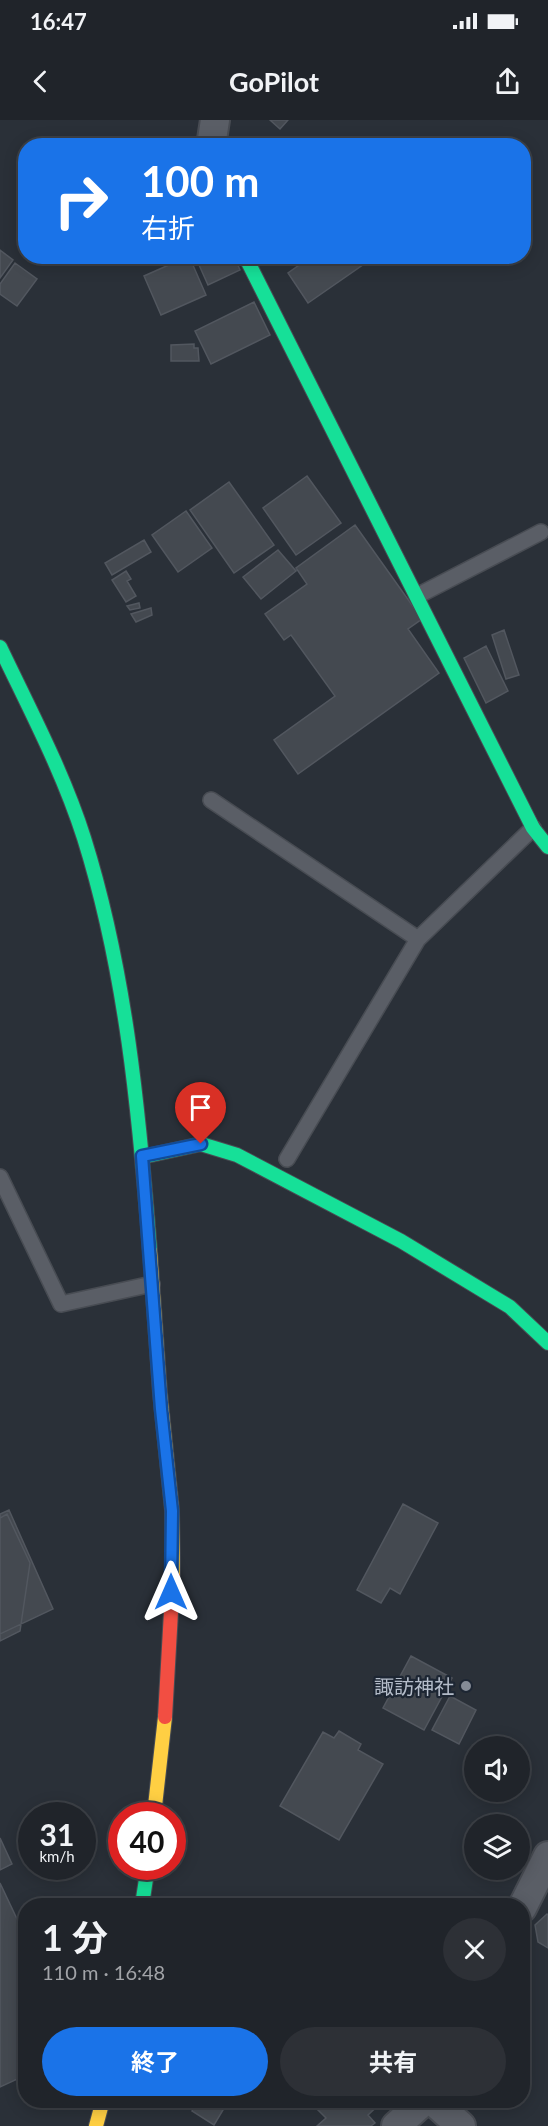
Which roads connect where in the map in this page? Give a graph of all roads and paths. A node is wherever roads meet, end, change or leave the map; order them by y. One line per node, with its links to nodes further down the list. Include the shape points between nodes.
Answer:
1 (215, 120): 2 (street)
2 (212, 138)
3 (249, 264): 5 (street)
4 (541, 532): 5 (lane)
5 (417, 596): 8 (street)
6 (0, 647): 11 (street, via 61,777 84,839 119,990)
7 (211, 800): 10 (lane)
8 (533, 828): 9 (street); 10 (lane)
9 (548, 847)
10 (418, 939): 12 (lane)
11 (142, 1156): 14 (street); 15 (street, via 201,1144 237,1155 411,1247 510,1307)
12 (287, 1159)
13 (0, 1176): 14 (lane, via 61,1304)
14 (152, 1284): 16 (street, via 172,1511 171,1613)
15 (548, 1343)
16 (156, 1802)
17 (548, 1856): 20 (street)
18 (146, 1880): 19 (street)
19 (143, 1898)
20 (527, 1898)
21 (101, 2108): 24 (street)
22 (416, 2108): 25 (street)
23 (441, 2108): 26 (street)
24 (96, 2126)
25 (396, 2126)
26 (461, 2126)

